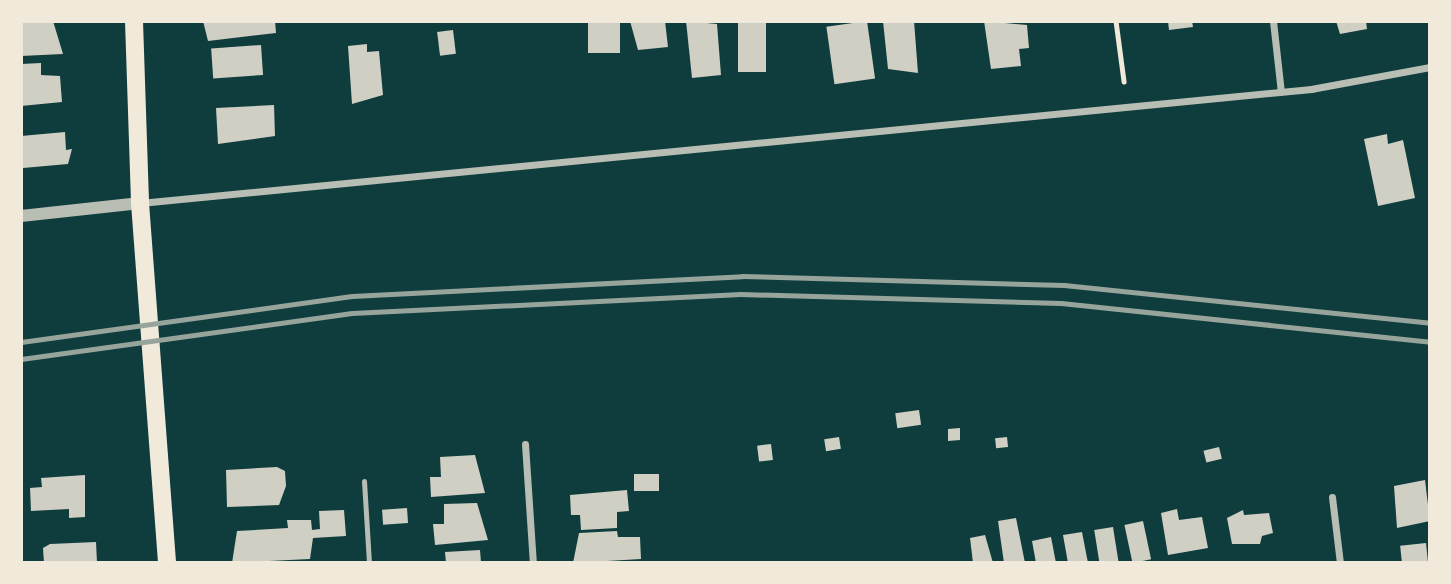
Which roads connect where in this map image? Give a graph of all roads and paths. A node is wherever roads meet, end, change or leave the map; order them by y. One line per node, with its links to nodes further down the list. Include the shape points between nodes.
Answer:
1 (134, 21): 7 (main road)
2 (1116, 21): 5 (path)
3 (1273, 21): 6 (street)
4 (1430, 68): 6 (street)
5 (1124, 81)
6 (1281, 92): 7 (street)
7 (140, 212): 8 (street); 12 (main road)
8 (21, 216)
9 (525, 444): 14 (street)
10 (364, 481): 13 (lane)
11 (1332, 497): 15 (street)
12 (167, 563)
13 (369, 563)
14 (533, 563)
15 (1340, 563)

